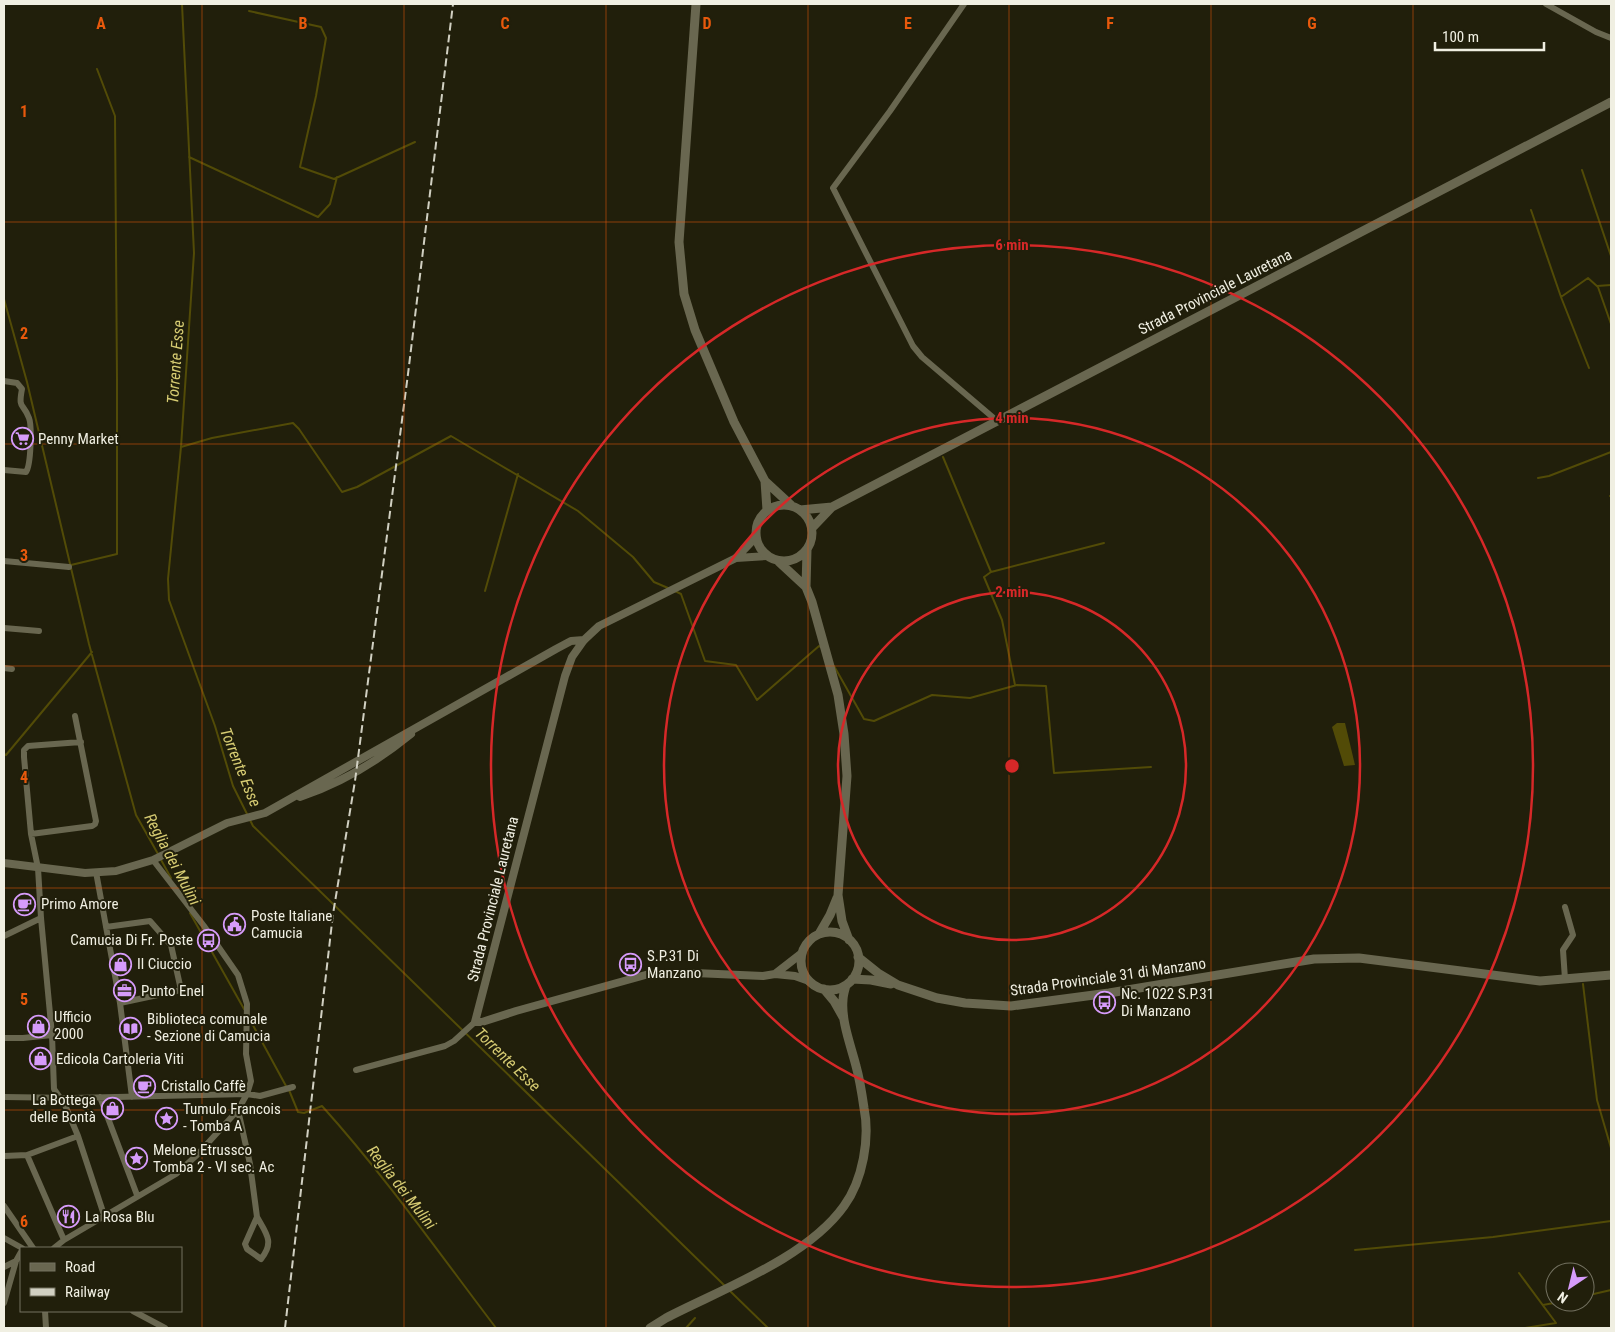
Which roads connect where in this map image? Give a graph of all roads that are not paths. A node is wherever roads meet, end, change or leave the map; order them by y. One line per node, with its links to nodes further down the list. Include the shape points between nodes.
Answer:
1 (696, 4): 9 (main road, via 680,242 684,294 695,330 734,422)
2 (964, 4): 7 (street, via 833,188 913,346)
3 (1546, 4): 4 (street)
4 (1611, 38)
5 (1611, 102): 7 (main road, Strada Provinciale Lauretana)
6 (4, 381): 8 (street, via 17,383 22,389 20,405 29,418 30,444 30,468 26,472)
7 (996, 420): 11 (main road, Strada Provinciale Lauretana)
8 (4, 470)
9 (766, 481): 10 (main road); 12 (main road)
10 (790, 506): 12 (main road, via 778,505); 13 (main road, Strada Provinciale Lauretana)
11 (832, 507): 13 (main road, Strada Provinciale Lauretana); 14 (main road, Strada Provinciale Lauretana)
12 (767, 510): 15 (main road, Strada Provinciale Lauretana, via 756,526)
13 (800, 510): 14 (main road)
14 (812, 528): 16 (main road)
15 (755, 538): 17 (main road); 18 (street, Strada Provinciale Lauretana)
16 (807, 550): 20 (main road, via 795,560); 22 (main road)
17 (767, 556): 18 (street, Strada Provinciale Lauretana); 20 (main road)
18 (736, 558): 25 (street, Strada Provinciale Lauretana, via 600,626)
19 (4, 561): 21 (street)
20 (779, 562): 22 (main road)
21 (69, 566)
22 (806, 587): 37 (main road, via 838,695 844,734 847,776)
23 (4, 628): 24 (street)
24 (39, 631)
25 (584, 640): 26 (street, Strada Provinciale Lauretana, via 571,641); 27 (street, Strada Provinciale Lauretana)
26 (556, 649): 27 (street); 33 (street, Strada Provinciale Lauretana, via 429,720 344,778 265,813 226,823)
27 (572, 657): 55 (street, Strada Provinciale Lauretana)
28 (4, 668): 29 (street)
29 (12, 669)
30 (75, 716): 31 (street)
31 (81, 742): 32 (street, via 28,746 24,750); 32 (street, via 95,824)
32 (31, 834): 35 (street)
33 (153, 860): 36 (street, Strada Provinciale Lauretana, via 116,871); 60 (street, via 238,974 247,1004 246,1054 251,1081)
34 (4, 864): 35 (street, Strada Provinciale Lauretana)
35 (38, 868): 36 (street, Strada Provinciale Lauretana); 39 (street)
36 (96, 872): 40 (street)
37 (838, 895): 41 (main road); 43 (main road, via 842,922)
38 (1565, 906): 48 (street, via 1572,935 1563,950)
39 (41, 918): 42 (street); 56 (street)
40 (106, 927): 53 (street); 53 (street, via 150,921 171,945 181,990)
41 (819, 934): 43 (main road, via 837,933); 44 (main road, via 806,943)
42 (4, 936)
43 (849, 940): 45 (main road)
44 (802, 953): 46 (street); 49 (main road, via 801,965)
45 (858, 957): 50 (main road, via 858,968); 51 (main road, Strada Provinciale 31 di Manzano)
46 (775, 974): 49 (street); 55 (street, via 649,974)
47 (1611, 975): 48 (main road, Strada Provinciale 31 di Manzano)
48 (1565, 979): 51 (main road, Strada Provinciale 31 di Manzano, via 1540,981 1359,958 1283,963 1109,994 1011,1006 936,998)
49 (809, 981): 52 (main road)
50 (849, 982): 51 (main road, via 871,980); 52 (main road, via 836,989); 54 (main road, via 843,1000)
51 (898, 985)
52 (824, 989): 54 (main road)
53 (120, 1003): 64 (street)
54 (845, 1020): 86 (main road, via 865,1114 866,1144 859,1175 845,1205 821,1232 772,1265)
55 (473, 1024): 58 (street, via 445,1046)
56 (52, 1035): 57 (street); 62 (street, via 54,1089)
57 (4, 1038)
58 (356, 1070)
59 (293, 1087): 60 (street, via 260,1096)
60 (247, 1094): 64 (street); 65 (street)
61 (4, 1097): 62 (street)
62 (61, 1097): 63 (street); 66 (street)
63 (100, 1097): 64 (street); 69 (street)
64 (132, 1097)
65 (238, 1110): 69 (street, via 197,1156 176,1174); 72 (street)
66 (78, 1136): 67 (street); 71 (street)
67 (27, 1155): 68 (street); 74 (street)
68 (4, 1156)
69 (137, 1195): 71 (street)
70 (4, 1206): 75 (street)
71 (104, 1215): 74 (street)
72 (257, 1218): 72 (street, via 269,1239 267,1251 261,1258 245,1244)
73 (4, 1238): 77 (street)
74 (64, 1240): 76 (street)
75 (33, 1247)
76 (55, 1247)
77 (20, 1249)
78 (20, 1254): 79 (street)
79 (16, 1261): 80 (street); 81 (street)
80 (4, 1267)
81 (4, 1303)
82 (45, 1312): 84 (street)
83 (135, 1312): 85 (street)
84 (46, 1328)
85 (165, 1328)
86 (650, 1328)

